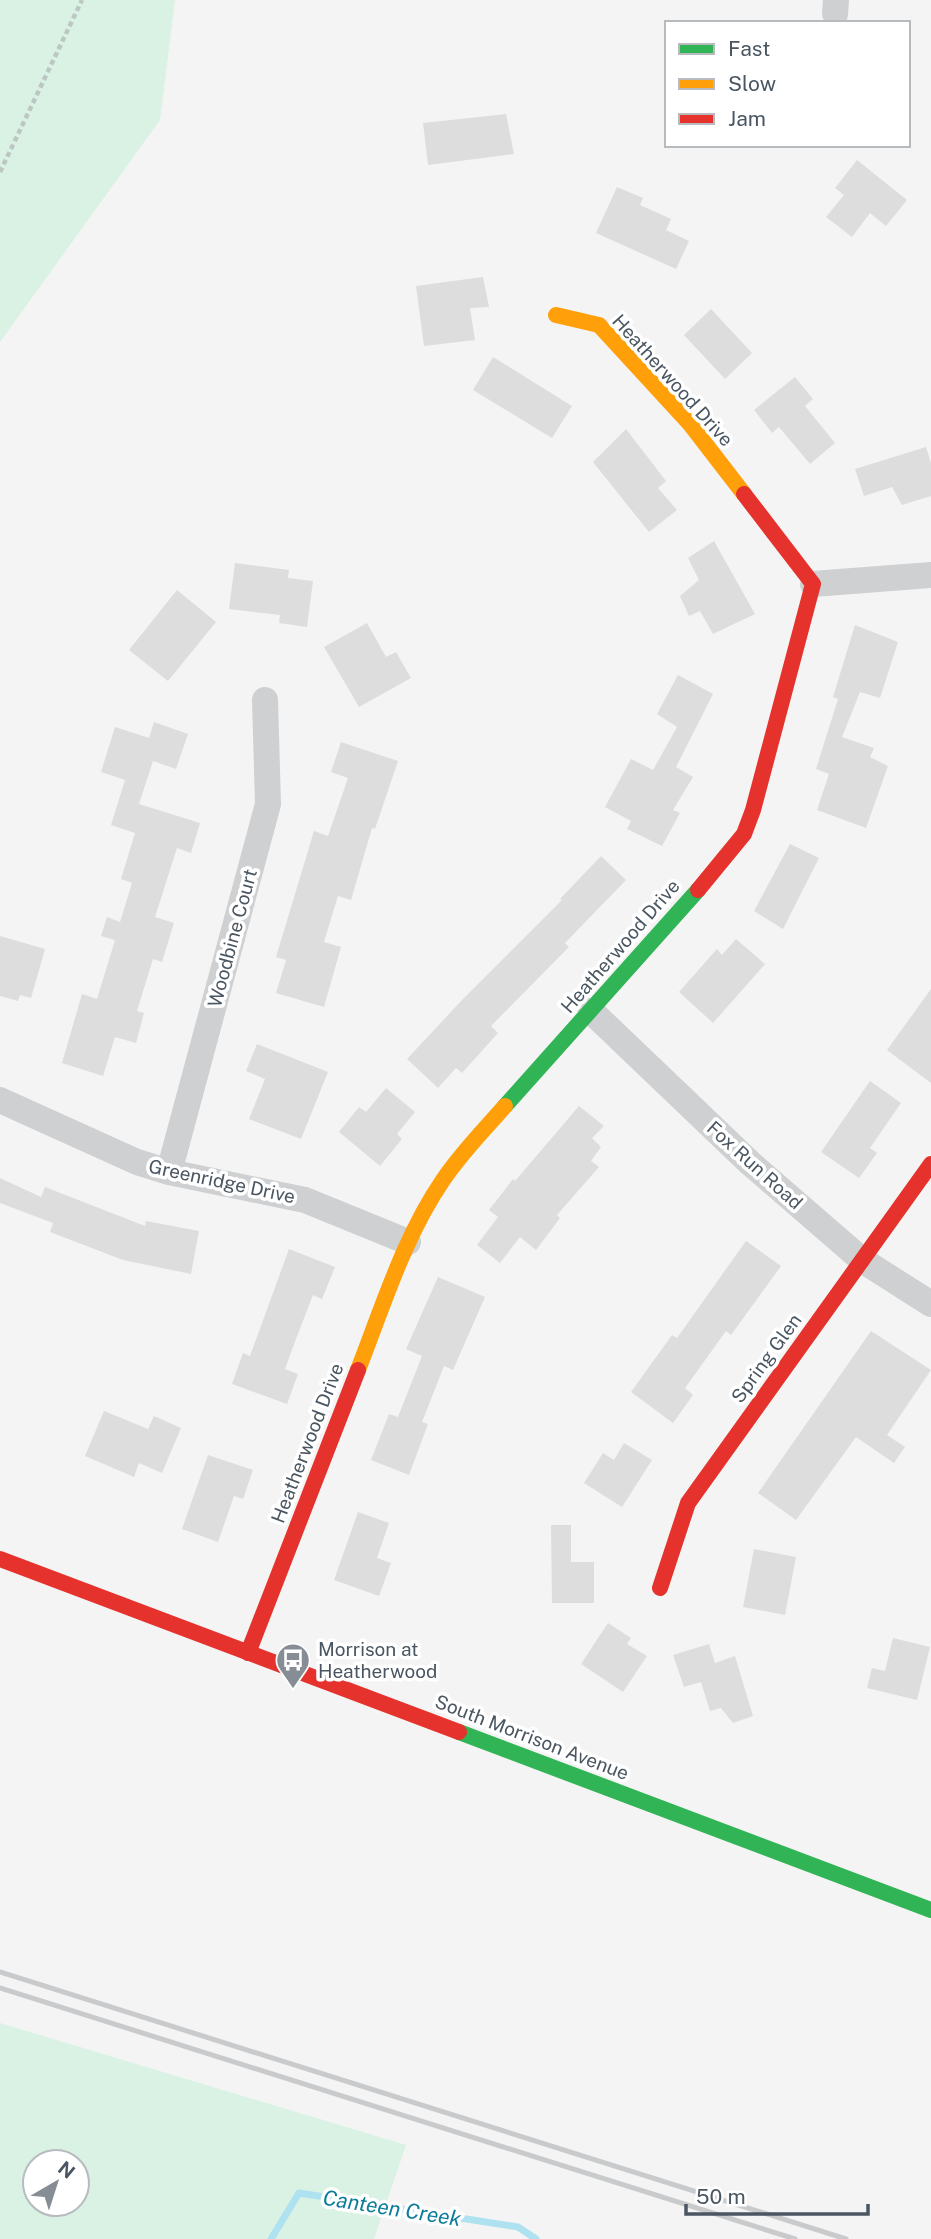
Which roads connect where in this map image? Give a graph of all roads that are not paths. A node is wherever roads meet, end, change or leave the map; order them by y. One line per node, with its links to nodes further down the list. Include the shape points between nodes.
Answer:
1 (556, 315): 3 (street, Heatherwood Drive, via 599,325 690,424)
2 (931, 575): 3 (street)
3 (813, 584): 5 (street, Heatherwood Drive, via 744,834)
4 (265, 700): 8 (street, Woodbine Court, via 268,804)
5 (591, 1011): 9 (street, Heatherwood Drive, via 458,1158); 10 (street, Fox Run Road, via 750,1163)
6 (0, 1100): 8 (street, Greenridge Drive)
7 (931, 1164): 10 (street, Spring Glen)
8 (169, 1172): 9 (street, Greenridge Drive, via 305,1199)
9 (408, 1242): 14 (street, Heatherwood Drive)
10 (862, 1261): 11 (street, Fox Run Road); 13 (street, Spring Glen, via 688,1503)
11 (931, 1304)
12 (0, 1559): 14 (street, South Morrison Avenue)
13 (660, 1588)
14 (248, 1653): 15 (street, South Morrison Avenue)
15 (931, 1910)

